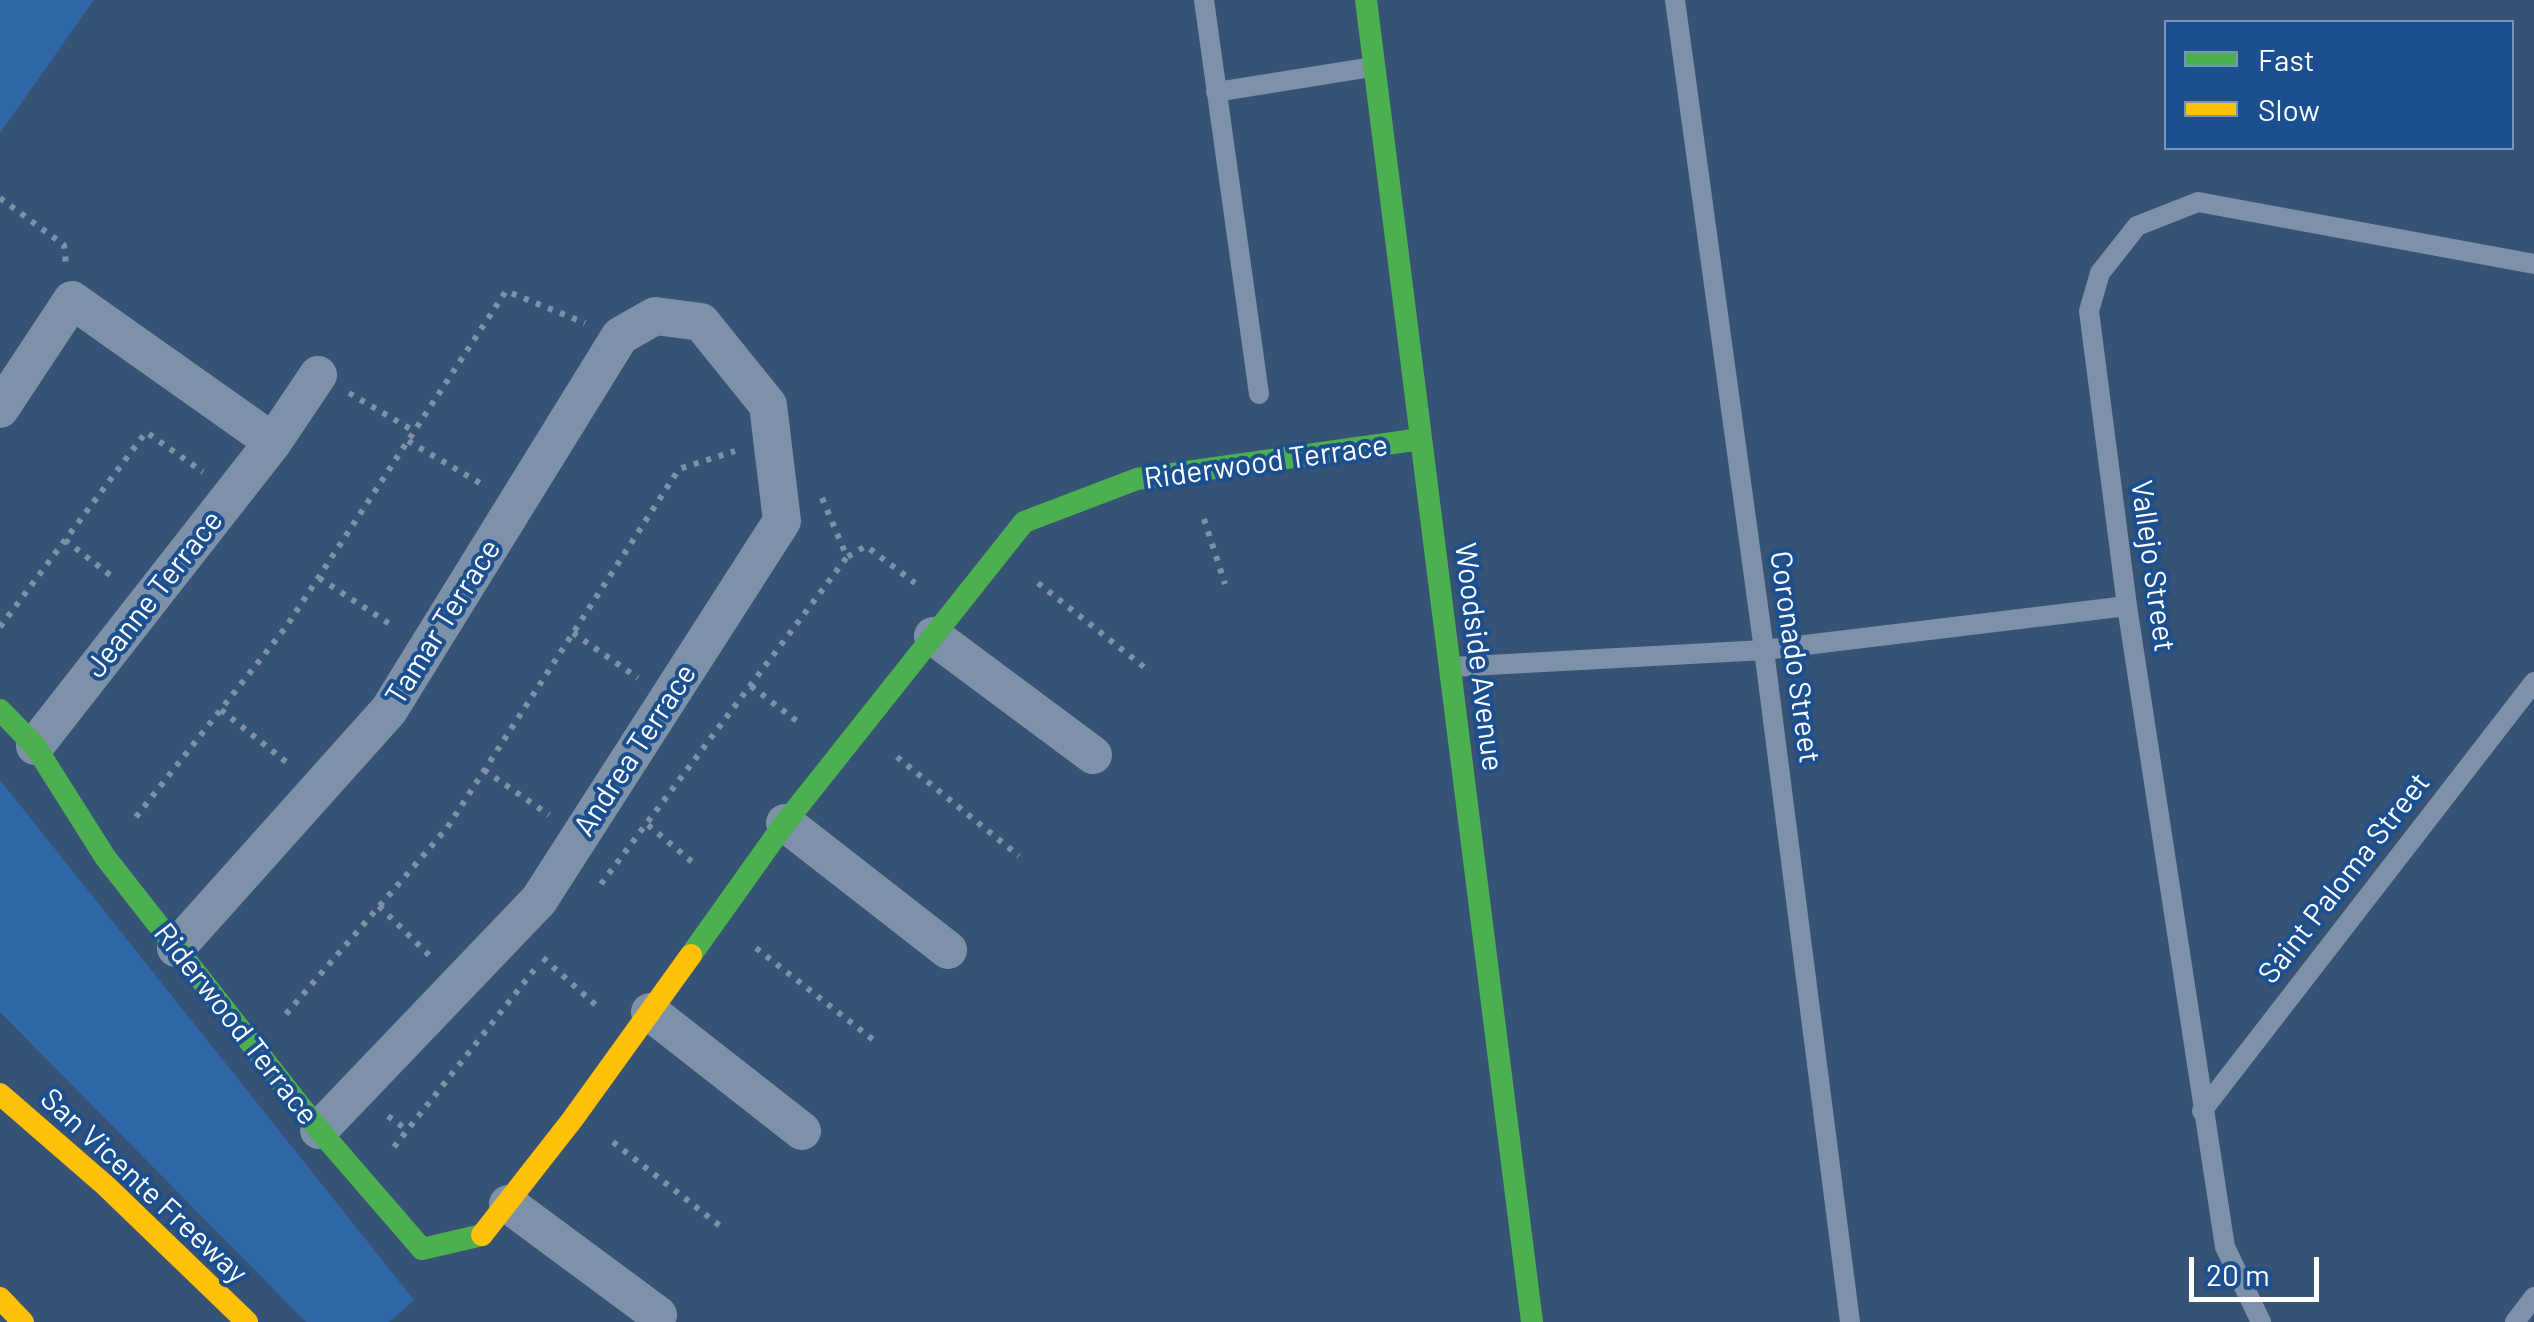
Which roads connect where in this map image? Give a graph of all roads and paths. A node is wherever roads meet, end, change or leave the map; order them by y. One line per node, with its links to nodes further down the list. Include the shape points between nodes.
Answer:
1 (1204, 0): 5 (lane)
2 (1366, 0): 4 (main road, Woodside Avenue)
3 (1675, 0): 33 (lane, Coronado Street)
4 (1375, 67): 5 (lane); 14 (main road, Woodside Avenue)
5 (1216, 92): 11 (lane)
6 (0, 198): 7 (path)
7 (64, 244)
8 (2534, 264): 28 (lane, Vallejo Street, via 2198,202 2137,226 2100,273 2089,311)
9 (620, 336): 13 (path, via 506,292); 16 (street, Andrea Terrace, via 654,316 701,322 768,405); 20 (street, Tamar Terrace)
10 (318, 374): 13 (path); 17 (street, Jeanne Terrace)
11 (1259, 394)
12 (0, 409): 17 (street, via 72,300)
13 (414, 432): 15 (path)
14 (1421, 439): 29 (main road, Riderwood Terrace, via 1137,479 1024,522); 35 (main road, Woodside Avenue)
15 (408, 440): 20 (path); 25 (path)
16 (772, 440): 19 (street, Andrea Terrace); 31 (path, via 679,468)
17 (273, 442): 18 (street, Jeanne Terrace)
18 (232, 493): 22 (path, via 146,432); 27 (street, Jeanne Terrace)
19 (779, 494): 23 (path, via 817,487); 38 (street, Andrea Terrace, via 782,521)
20 (516, 504): 32 (street, Tamar Terrace)
21 (1200, 504): 26 (path)
22 (64, 540): 27 (path); 30 (path)
23 (846, 557): 29 (path, via 866,546); 37 (path)
24 (1026, 572): 34 (path)
25 (318, 578): 32 (path); 40 (path)
26 (1225, 584)
27 (147, 602): 41 (street, Jeanne Terrace)
28 (2127, 606): 33 (lane); 65 (lane, Vallejo Street)
29 (944, 624): 43 (main road, Riderwood Terrace); 44 (street)
30 (0, 626)
31 (573, 633): 38 (path); 45 (path)
32 (428, 648): 46 (street, Tamar Terrace, via 389,710)
33 (1764, 650): 35 (lane); 78 (lane, Coronado Street)
34 (1144, 667)
35 (1450, 667): 77 (main road, Woodside Avenue)
36 (2534, 682): 65 (lane, Saint Paloma Street)
37 (751, 686): 43 (path); 48 (path)
38 (668, 699): 49 (street, Andrea Terrace)
39 (0, 710): 41 (main road, Riderwood Terrace)
40 (221, 710): 46 (path); 51 (path)
41 (35, 746): 51 (main road, Riderwood Terrace)
42 (888, 750): 50 (path)
43 (840, 754): 47 (main road, Riderwood Terrace)
44 (1092, 756)
45 (484, 770): 49 (path); 54 (path, via 447,828)
46 (320, 788): 57 (street, Tamar Terrace)
47 (785, 823): 52 (main road, Riderwood Terrace); 58 (street)
48 (648, 825): 52 (path); 53 (path)
49 (580, 836): 60 (street, Andrea Terrace, via 539,900)
50 (1019, 856)
51 (105, 857): 57 (main road, Riderwood Terrace)
52 (733, 896): 61 (main road, Riderwood Terrace)
53 (590, 899)
54 (379, 906): 60 (path); 63 (path)
55 (743, 938): 62 (path)
56 (555, 943): 59 (path)
57 (176, 948): 63 (main road, Riderwood Terrace)
58 (948, 950)
59 (543, 958): 61 (path); 69 (path)
60 (458, 984): 66 (street, Andrea Terrace)
61 (641, 1024): 67 (street); 70 (main road, Riderwood Terrace)
62 (876, 1042)
63 (255, 1048): 66 (main road, Riderwood Terrace)
64 (0, 1094): 76 (main road, San Vicente Freeway)
65 (2202, 1112): 79 (lane, Vallejo Street, via 2225,1247)
66 (319, 1130): 70 (main road, Riderwood Terrace, via 422,1249 484,1235)
67 (802, 1131)
68 (611, 1140): 71 (path)
69 (389, 1153)
70 (508, 1204): 74 (street)
71 (724, 1230)
72 (2534, 1297): 80 (lane)
73 (0, 1298): 75 (main road)
74 (658, 1315)
75 (23, 1322)
76 (248, 1322)
77 (1532, 1322)
78 (1850, 1322)
79 (2262, 1322)
80 (2515, 1322)

